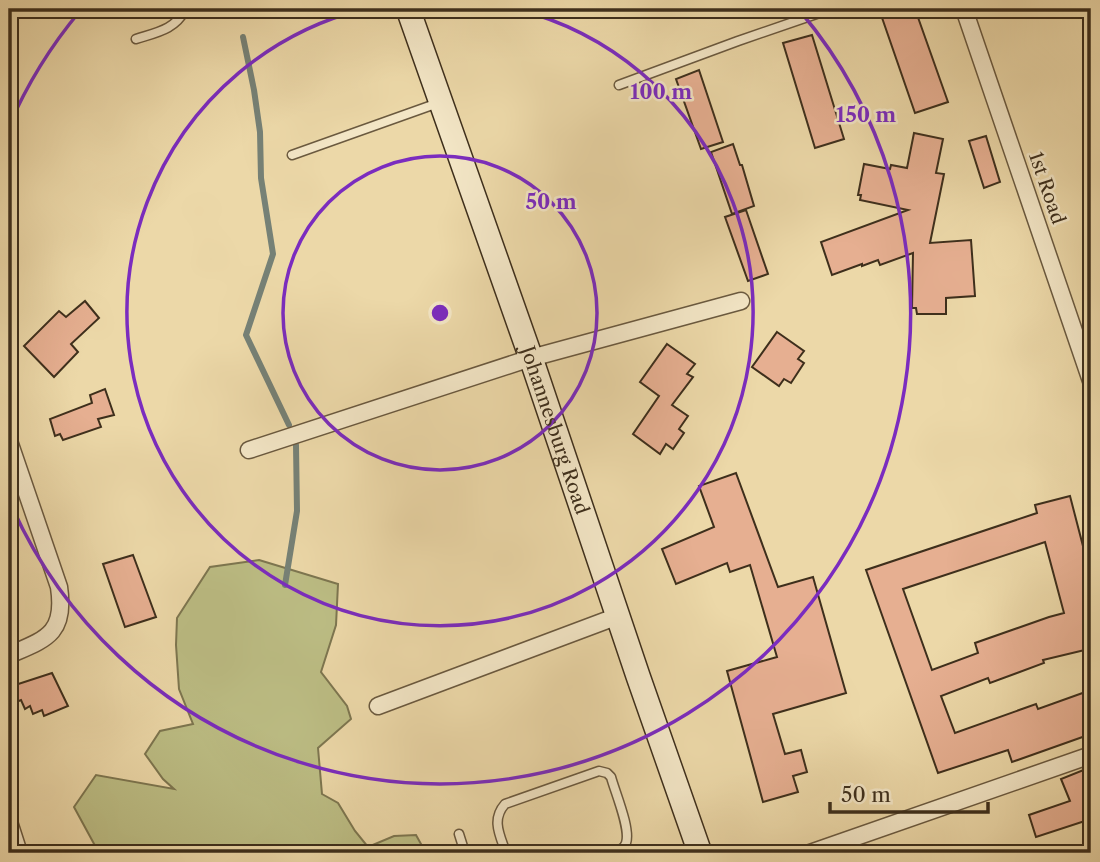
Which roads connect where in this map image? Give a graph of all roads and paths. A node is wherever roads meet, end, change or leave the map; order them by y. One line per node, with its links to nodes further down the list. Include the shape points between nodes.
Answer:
1 (186, 9): 5 (lane, via 169,28)
2 (408, 9): 7 (main road, Johannesburg Road)
3 (831, 9): 6 (lane)
4 (964, 9): 11 (street, 1st Road)
5 (136, 39)
6 (619, 85)
7 (440, 102): 8 (lane); 10 (main road, Johannesburg Road)
8 (292, 155)
9 (741, 301): 10 (street)
10 (531, 358): 13 (street); 14 (main road, Johannesburg Road)
11 (1091, 381)
12 (9, 441): 15 (street, via 61,601 50,634)
13 (249, 450)
14 (618, 616): 16 (street); 24 (main road, Johannesburg Road)
15 (9, 655)
16 (378, 706)
17 (1091, 755): 25 (street)
18 (9, 822): 21 (street)
19 (459, 834): 22 (lane)
20 (617, 851): 23 (lane, via 627,840 626,828 611,777 599,771 505,804 496,823)
21 (19, 853)
22 (465, 853)
23 (506, 853)
24 (700, 853)
25 (810, 853)

